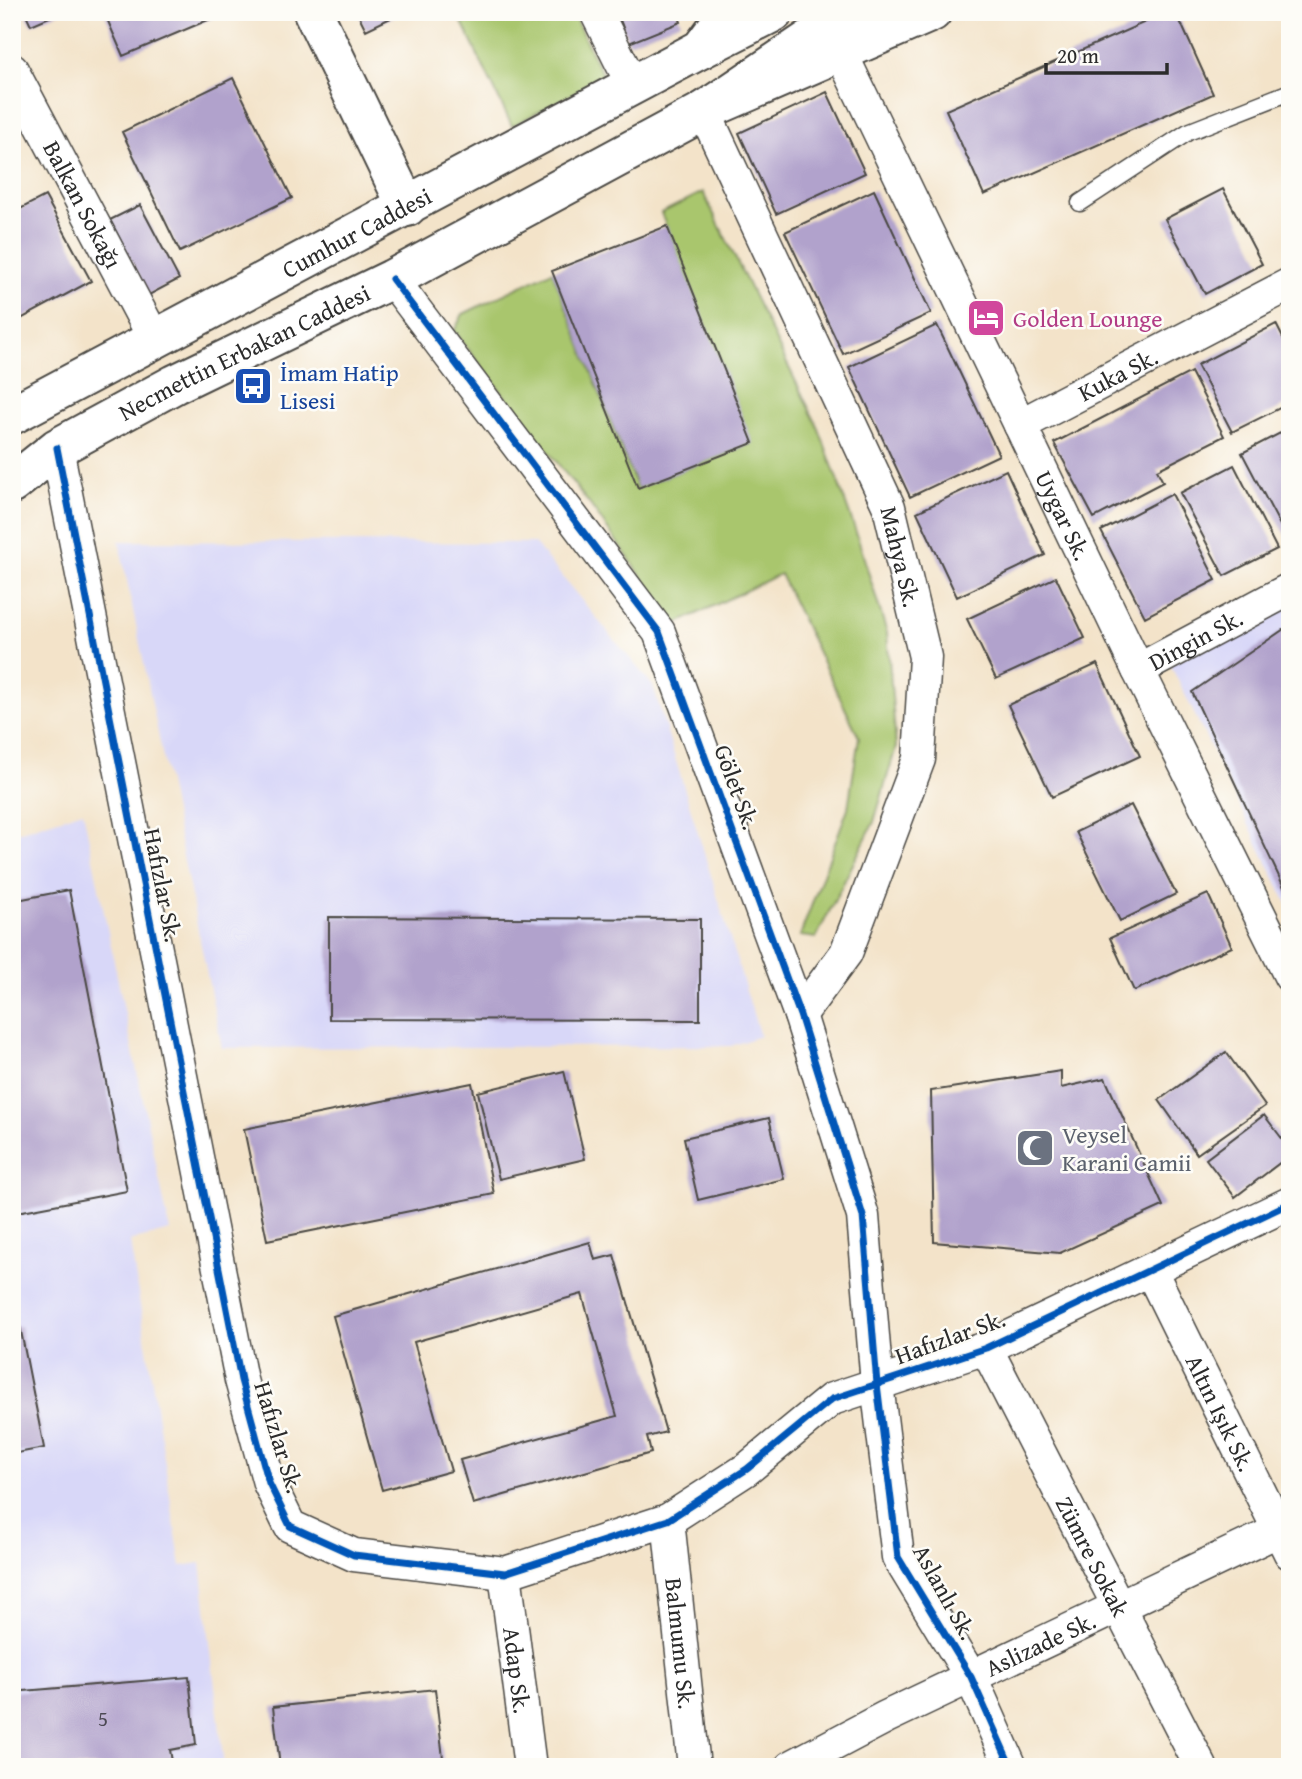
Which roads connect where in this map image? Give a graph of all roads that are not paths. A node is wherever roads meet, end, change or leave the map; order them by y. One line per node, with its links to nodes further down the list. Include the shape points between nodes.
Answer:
1 (313, 12): 13 (main road)
2 (596, 12): 9 (street)
3 (774, 12): 6 (main road, Cumhur Caddesi)
4 (857, 12): 11 (main road)
5 (932, 12): 7 (main road)
6 (716, 25): 9 (main road, Cumhur Caddesi)
7 (841, 53): 11 (main road); 18 (street, Uygar Sk.)
8 (12, 70): 16 (street, Balkan Sokağı)
9 (632, 83): 13 (main road, Cumhur Caddesi)
10 (1290, 92): 12 (lane, via 1188,132)
11 (704, 111): 14 (main road, Necmettin Erbakan Caddesi); 24 (street, Mahya Sk., via 889,507 925,657 919,759 846,953)
12 (1080, 203)
13 (407, 207): 16 (main road, Cumhur Caddesi)
14 (392, 279): 19 (main road, Necmettin Erbakan Caddesi); 24 (street, Gölet Sk., via 659,632)
15 (1290, 284): 18 (street, Kuka Sk.)
16 (154, 338): 17 (main road, Cumhur Caddesi)
17 (12, 415)
18 (1020, 425): 22 (street, Uygar Sk.)
19 (57, 447): 20 (main road, Necmettin Erbakan Caddesi); 31 (street, Hafızlar Sk., via 241,1380 269,1483 290,1526 354,1555)
20 (12, 484)
21 (1290, 589): 22 (street, Dingin Sk.)
22 (1138, 670): 23 (street, Uygar Sk.)
23 (1290, 976)
24 (800, 1015): 28 (street, Gölet Sk., via 863,1216)
25 (1290, 1203): 26 (street, Hafızlar Sk.)
26 (1151, 1271): 27 (street, Hafızlar Sk.); 30 (street, Altın Işık Sk.)
27 (986, 1348): 28 (street, Hafızlar Sk.); 32 (street, Zümre Sokak)
28 (877, 1384): 29 (street, Hafızlar Sk., via 832,1399 747,1469); 33 (street, Aslanlı Sk., via 898,1557)
29 (668, 1520): 31 (street, Hafızlar Sk.); 35 (street, Balmumu Sk.)
30 (1286, 1536): 32 (street, Aslizade Sk.)
31 (505, 1573): 34 (street, Adap Sk.)
32 (1118, 1606): 33 (street, Aslizade Sk.); 38 (street, Zümre Sokak)
33 (971, 1676): 36 (street, Aslizade Sk.); 37 (street, Aslanlı Sk.)
34 (530, 1767)
35 (694, 1767)
36 (791, 1767)
37 (1011, 1767)
38 (1201, 1767)

